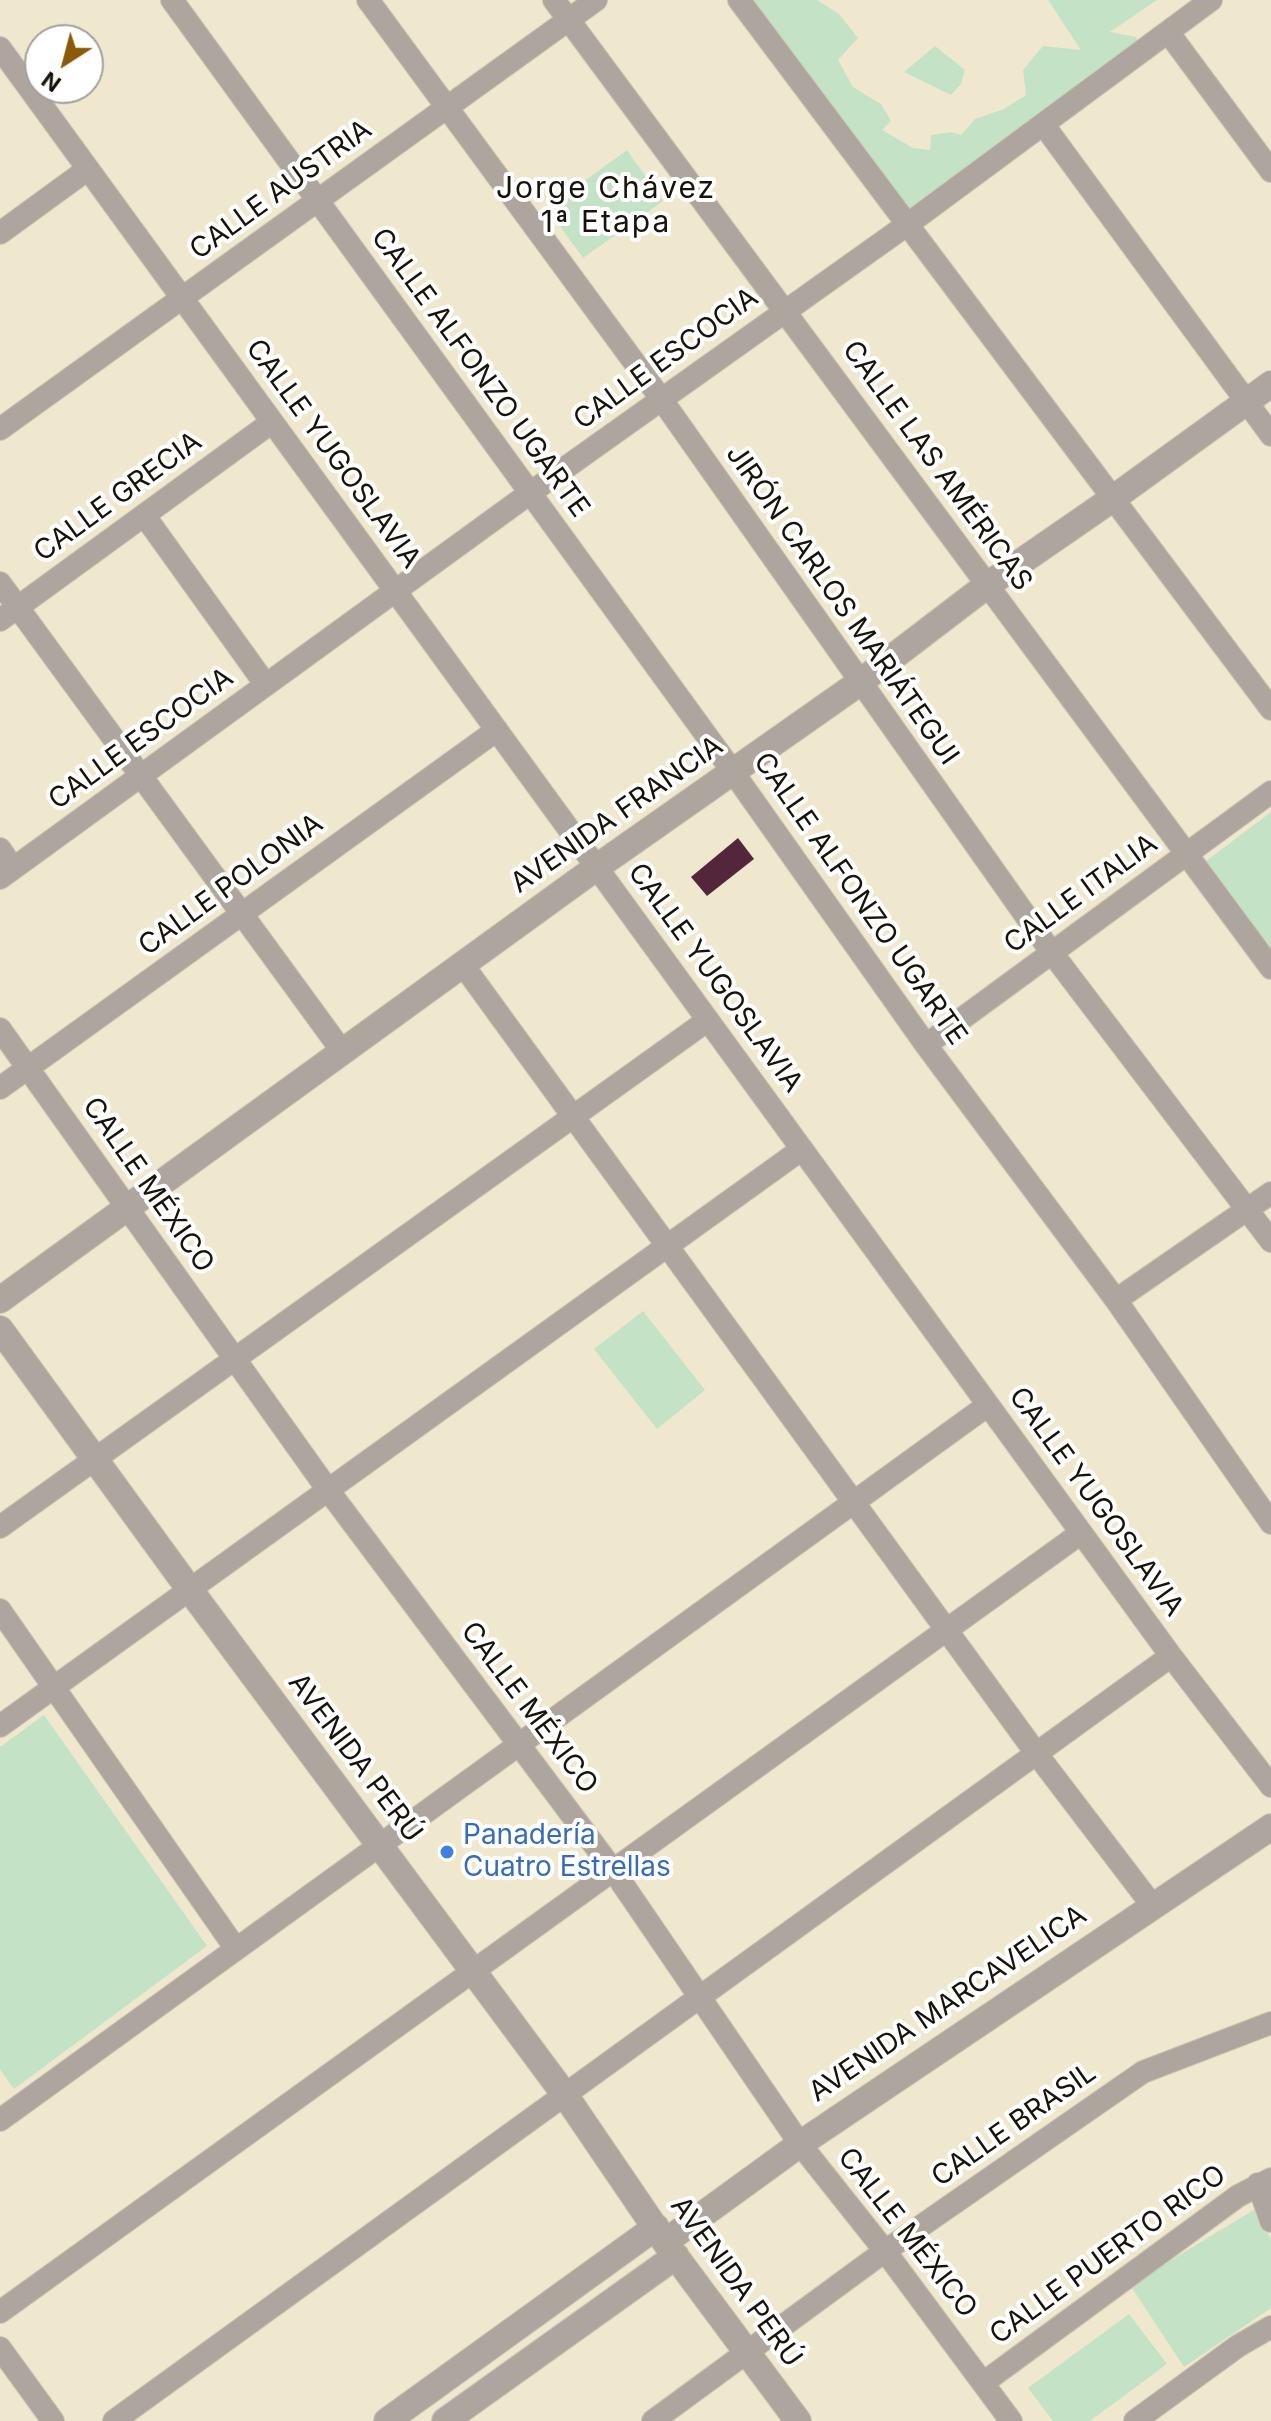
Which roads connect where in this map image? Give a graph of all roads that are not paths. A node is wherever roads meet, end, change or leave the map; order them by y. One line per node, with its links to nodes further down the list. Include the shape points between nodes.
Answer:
1 (172, 0): 14 (street, CALLE ALFONZO UGARTE)
2 (368, 0): 10 (street, JIRÓN CARLOS MARIÁTEGUI)
3 (554, 0): 7 (street, CALLE LAS AMÉRICAS)
4 (596, 0): 7 (street, CALLE AUSTRIA)
5 (739, 0): 15 (street)
6 (1211, 0): 8 (street, CALLE ESCOCIA)
7 (568, 19): 10 (street, CALLE AUSTRIA); 18 (street, CALLE LAS AMÉRICAS)
8 (1168, 32): 11 (street, CALLE ESCOCIA); 13 (street)
9 (0, 48): 12 (street, CALLE YUGOSLAVIA)
10 (447, 108): 14 (street, CALLE AUSTRIA); 20 (street, JIRÓN CARLOS MARIÁTEGUI)
11 (1043, 124): 15 (street, CALLE ESCOCIA); 21 (street)
12 (88, 169): 16 (street); 17 (street, CALLE YUGOSLAVIA)
13 (1271, 171)
14 (318, 201): 17 (street, CALLE AUSTRIA); 25 (street, CALLE ALFONZO UGARTE)
15 (908, 224): 18 (street, CALLE ESCOCIA); 26 (street)
16 (0, 233)
17 (182, 298): 22 (street, CALLE YUGOSLAVIA); 23 (street, CALLE AUSTRIA)
18 (786, 310): 20 (street, CALLE ESCOCIA); 29 (street, CALLE LAS AMÉRICAS)
19 (1271, 384): 21 (street, AVENIDA FRANCIA)
20 (662, 400): 25 (street, CALLE ESCOCIA); 32 (street, JIRÓN CARLOS MARIÁTEGUI)
21 (1247, 401): 24 (street); 26 (street, AVENIDA FRANCIA)
22 (272, 422): 27 (street, CALLE GRECIA); 30 (street, CALLE YUGOSLAVIA)
23 (0, 429)
24 (1271, 435)
25 (530, 493): 30 (street, CALLE ESCOCIA); 36 (street, CALLE ALFONZO UGARTE)
26 (1115, 497): 29 (street, AVENIDA FRANCIA); 34 (street)
27 (144, 515): 31 (street, CALLE GRECIA); 33 (street)
28 (0, 583): 31 (street)
29 (986, 586): 32 (street, AVENIDA FRANCIA); 40 (street, CALLE LAS AMÉRICAS)
30 (396, 591): 33 (street, CALLE ESCOCIA); 35 (street, CALLE YUGOSLAVIA)
31 (9, 614): 37 (street)
32 (859, 683): 36 (street, AVENIDA FRANCIA); 44 (street, JIRÓN CARLOS MARIÁTEGUI)
33 (266, 685): 37 (street, CALLE ESCOCIA)
34 (1271, 709)
35 (497, 730): 41 (street, CALLE YUGOSLAVIA); 43 (street, CALLE POLONIA)
36 (733, 772): 41 (street, AVENIDA FRANCIA); 49 (street, CALLE ALFONZO UGARTE)
37 (141, 775): 42 (street, CALLE ESCOCIA); 43 (street)
38 (1271, 792): 40 (street, CALLE ITALIA)
39 (0, 849): 42 (street)
40 (1187, 854): 44 (street, CALLE ITALIA); 46 (street, CALLE LAS AMÉRICAS)
41 (597, 867): 45 (street, AVENIDA FRANCIA); 47 (street, CALLE YUGOSLAVIA)
42 (7, 873)
43 (242, 914): 50 (street); 51 (street, CALLE POLONIA)
44 (1052, 953): 49 (street, CALLE ITALIA); 57 (street, JIRÓN CARLOS MARIÁTEGUI)
45 (463, 965): 50 (street, AVENIDA FRANCIA); 53 (street)
46 (1271, 968)
47 (708, 1020): 53 (street); 54 (street, CALLE YUGOSLAVIA)
48 (0, 1029): 51 (street, CALLE MÉXICO)
49 (926, 1045): 61 (street, CALLE ALFONZO UGARTE)
50 (342, 1051): 56 (street, AVENIDA FRANCIA)
51 (28, 1068): 52 (street, CALLE POLONIA); 56 (street, CALLE MÉXICO)
52 (0, 1088)
53 (573, 1117): 59 (street); 63 (street)
54 (802, 1149): 59 (street); 64 (street, CALLE YUGOSLAVIA)
55 (1271, 1193): 57 (street)
56 (129, 1208): 60 (street, AVENIDA FRANCIA); 63 (street, CALLE MÉXICO)
57 (1247, 1210): 58 (street, JIRÓN CARLOS MARIÁTEGUI); 61 (street)
58 (1271, 1241)
59 (667, 1246): 66 (street); 67 (street)
60 (0, 1300)
61 (1116, 1300): 68 (street, CALLE ALFONZO UGARTE)
62 (0, 1329): 65 (street, AVENIDA PERÚ)
63 (235, 1359): 65 (street); 66 (street, CALLE MÉXICO)
64 (988, 1405): 67 (street); 70 (street, CALLE YUGOSLAVIA)
65 (95, 1459): 69 (street); 71 (street, AVENIDA PERÚ)
66 (328, 1490): 71 (street); 77 (street, CALLE MÉXICO)
67 (853, 1502): 73 (street); 77 (street)
68 (1271, 1523)
69 (0, 1527)
70 (1081, 1533): 73 (street); 74 (street, CALLE YUGOSLAVIA)
71 (190, 1590): 75 (street); 81 (street, AVENIDA PERÚ)
72 (0, 1610): 75 (street)
73 (946, 1630): 78 (street); 82 (street)
74 (1171, 1656): 78 (street); 79 (street, CALLE YUGOSLAVIA)
75 (54, 1687): 76 (street); 84 (street)
76 (0, 1726)
77 (519, 1744): 81 (street); 82 (street, CALLE MÉXICO)
78 (1036, 1753): 83 (street); 86 (street)
79 (1271, 1786)
80 (1271, 1827): 83 (street, AVENIDA MARCAVELICA)
81 (380, 1845): 84 (street); 85 (street, AVENIDA PERÚ)
82 (613, 1870): 85 (street); 86 (street, CALLE MÉXICO)
83 (1152, 1905): 90 (street, AVENIDA MARCAVELICA)
84 (236, 1949): 89 (street)
85 (474, 1971): 88 (street, AVENIDA PERÚ); 95 (street)
86 (701, 1996): 88 (street); 90 (street, CALLE MÉXICO)
87 (1271, 2023): 94 (street, CALLE BRASIL, via 1143,2072)
88 (565, 2095): 93 (street, AVENIDA PERÚ); 101 (street)
89 (3, 2110)
90 (800, 2144): 93 (street, AVENIDA MARCAVELICA); 94 (street, CALLE MÉXICO)
91 (1265, 2182): 92 (street); 99 (street, CALLE PUERTO RICO)
92 (1271, 2221)
93 (666, 2242): 98 (street, AVENIDA PERÚ); 102 (street, AVENIDA MARCAVELICA); 103 (street, AVENIDA MARCAVELICA)
94 (885, 2251): 98 (street, CALLE BRASIL); 99 (street, CALLE MÉXICO)
95 (0, 2312)
96 (1271, 2327): 107 (street)
97 (0, 2348): 100 (street)
98 (748, 2352): 104 (street, CALLE BRASIL); 105 (street, AVENIDA PERÚ)
99 (983, 2383): 106 (street, CALLE MÉXICO)
100 (53, 2421)
101 (114, 2421)
102 (387, 2421)
103 (445, 2421)
104 (653, 2421)
105 (798, 2421)
106 (1011, 2421)
107 (1135, 2421)

